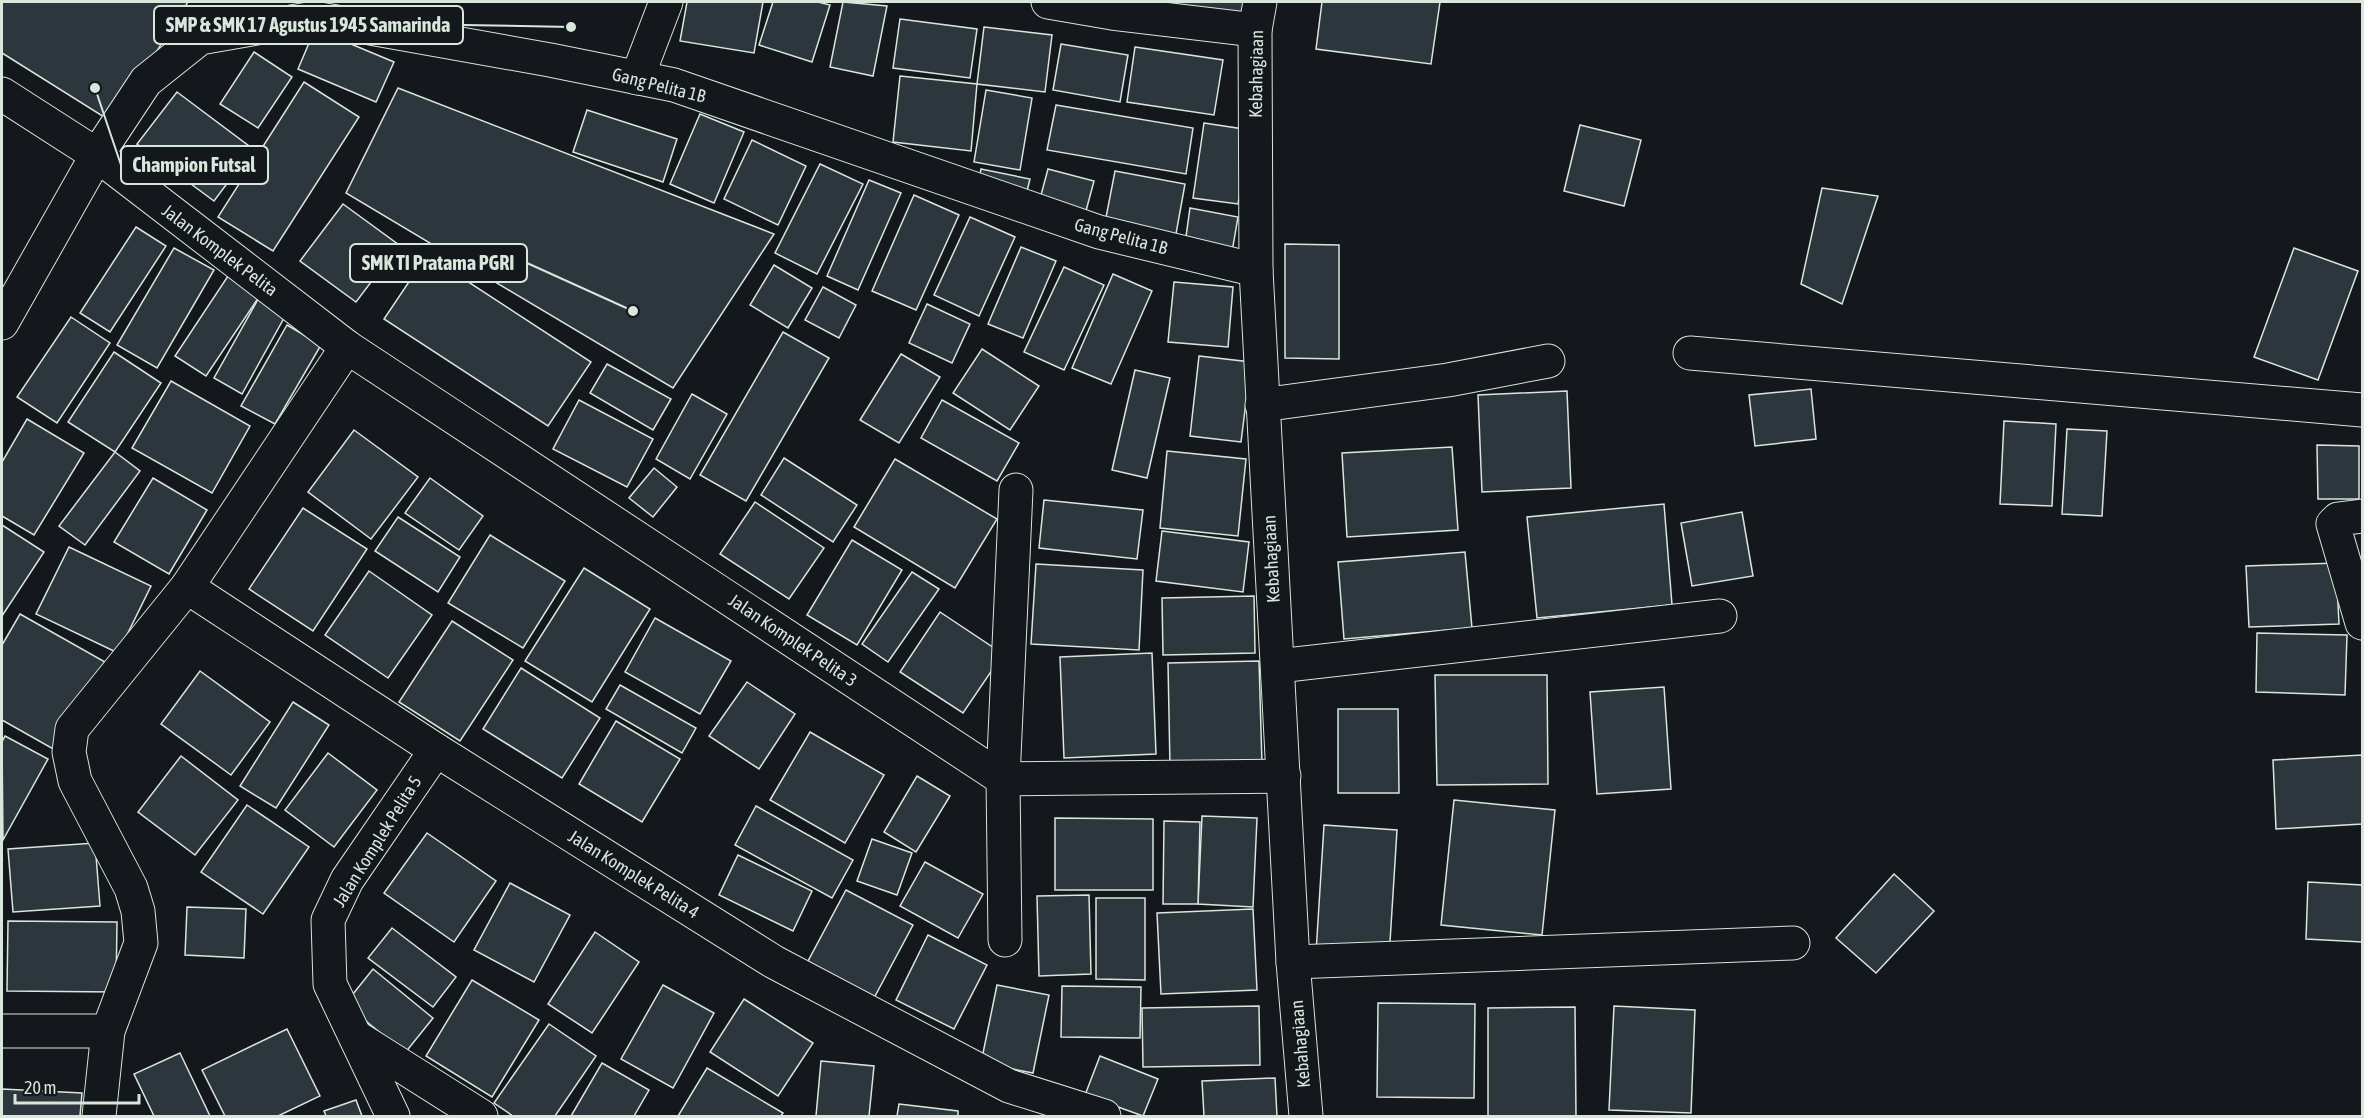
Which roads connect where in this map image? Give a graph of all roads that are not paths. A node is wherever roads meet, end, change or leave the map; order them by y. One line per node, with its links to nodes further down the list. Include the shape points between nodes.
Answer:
1 (666, 2): 4 (street)
2 (1048, 2): 3 (street, via 1113,13)
3 (1257, 16): 7 (street, Kebahagiaan)
4 (637, 78): 6 (street, Gang Pelita 1B, via 314,18 200,38 146,81); 7 (street, Gang Pelita 1B, via 674,85 1099,232)
5 (2, 94): 6 (street, Jalan Komplek Pelita)
6 (97, 155): 8 (street, Gang Pelita 1B); 9 (street, Jalan Komplek Pelita)
7 (1256, 270): 12 (street, Kebahagiaan)
8 (2, 323)
9 (347, 347): 16 (street); 22 (street, Jalan Komplek Pelita 3)
10 (1690, 353): 13 (street)
11 (1548, 361): 12 (street, via 1448,380)
12 (1262, 405): 19 (street, Kebahagiaan)
13 (2362, 410)
14 (1016, 490): 22 (street)
15 (2362, 516): 18 (street, via 2338,519 2333,527)
16 (187, 587): 20 (street, Jalan Komplek Pelita 4); 27 (street, via 72,729 69,752 75,781 131,888 138,911 141,943)
17 (1720, 616): 19 (street)
18 (2362, 623)
19 (1278, 666): 21 (street, Kebahagiaan)
20 (436, 750): 28 (street, Jalan Komplek Pelita 5, via 347,880 328,920 330,984); 32 (street, Jalan Komplek Pelita 4, via 774,962 1009,1086)
21 (1284, 776): 22 (street); 25 (street, Kebahagiaan)
22 (1003, 779): 23 (street)
23 (1005, 940)
24 (1792, 943): 25 (street)
25 (1293, 962): 33 (street, Kebahagiaan)
26 (2, 1031): 27 (street)
27 (108, 1031): 29 (street)
28 (356, 1037): 30 (street, Jalan Komplek Pelita 5); 31 (street)
29 (99, 1116)
30 (393, 1116)
31 (481, 1116)
32 (1104, 1116)
33 (1306, 1116)

